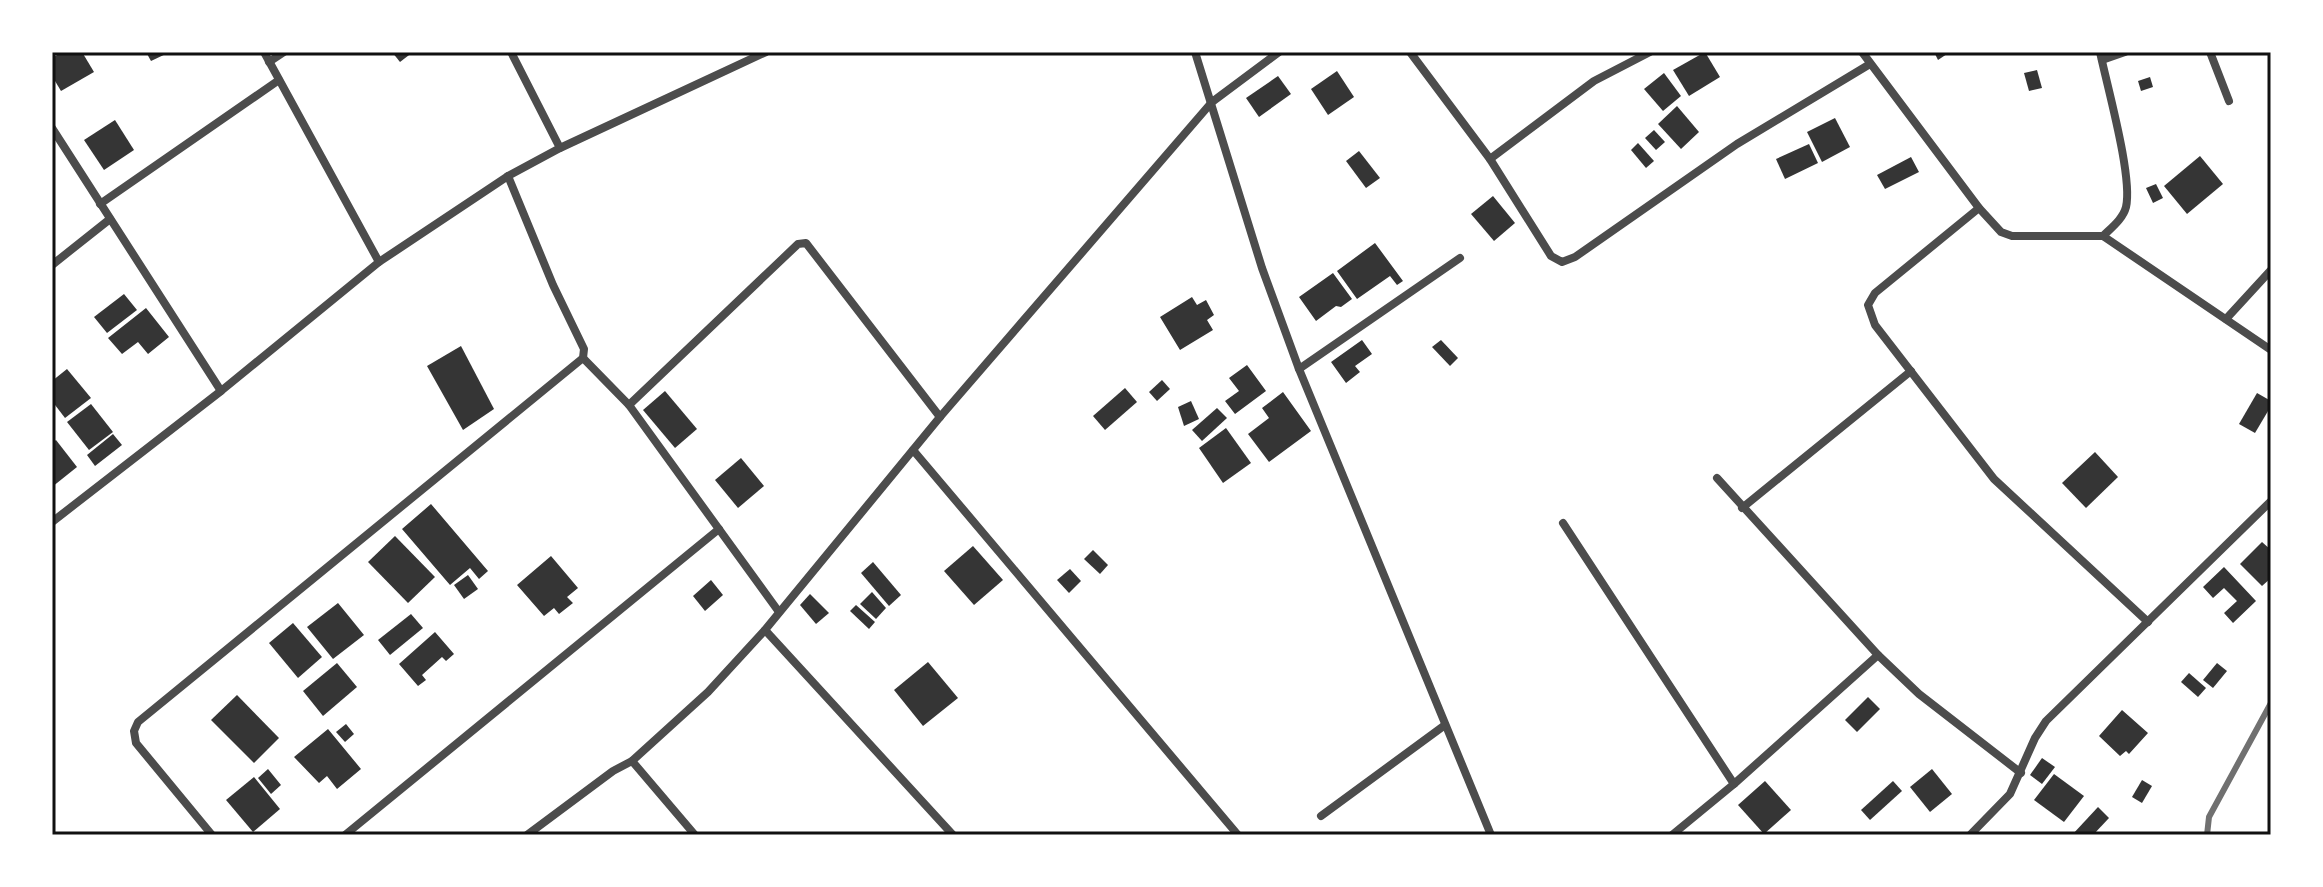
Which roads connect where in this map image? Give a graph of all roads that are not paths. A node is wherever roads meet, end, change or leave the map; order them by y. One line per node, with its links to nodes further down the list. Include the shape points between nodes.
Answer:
1 (264, 52): 14 (street)
2 (284, 52): 14 (street)
3 (511, 52): 20 (street)
4 (766, 52): 12 (street)
5 (1195, 52): 18 (street)
6 (1279, 52): 18 (street)
7 (1410, 52): 21 (street)
8 (1650, 52): 21 (street, via 1594,81)
9 (1862, 52): 15 (street)
10 (2125, 52): 13 (street)
11 (2210, 52): 17 (street)
12 (749, 55): 20 (street)
13 (2101, 56): 26 (street, via 2126,175 2126,207)
14 (269, 62): 16 (street)
15 (1870, 64): 21 (street, via 1737,144 1562,262 1551,256); 24 (street)
16 (279, 80): 23 (street); 28 (street)
17 (2229, 101)
18 (1212, 102): 34 (street); 38 (street)
19 (52, 128): 23 (street)
20 (560, 148): 22 (street)
21 (1490, 159)
22 (508, 176): 28 (street); 33 (street, via 584,349)
23 (100, 204): 25 (street)
24 (1979, 208): 26 (street, via 2001,232 2012,236); 35 (street, via 1875,293 1868,305 1875,325)
25 (110, 219): 29 (street); 36 (street)
26 (2103, 236): 31 (street)
27 (1460, 258): 34 (street)
28 (379, 262): 36 (street)
29 (52, 265)
30 (2271, 270): 31 (street)
31 (2226, 319): 32 (street)
32 (2271, 350)
33 (583, 358): 37 (street); 55 (street, via 138,722 136,743)
34 (1299, 369): 50 (street)
35 (1911, 371): 42 (street); 47 (street, via 1994,479)
36 (221, 391): 43 (street)
37 (629, 405): 38 (street, via 798,244 806,243); 45 (street)
38 (940, 417): 39 (street)
39 (913, 450): 46 (street); 60 (street)
40 (1717, 478): 42 (street)
41 (2271, 501): 47 (street)
42 (1742, 508): 49 (street)
43 (52, 522)
44 (1563, 523): 53 (street)
45 (719, 529): 46 (street); 56 (street)
46 (779, 612): 48 (street)
47 (2148, 622): 52 (street, via 2046,721)
48 (765, 630): 51 (street, via 708,692); 59 (street)
49 (1878, 655): 52 (street); 53 (street)
50 (1445, 725): 54 (street); 61 (street)
51 (632, 761): 57 (street); 58 (street)
52 (2021, 773): 63 (street, via 2010,794)
53 (1734, 784): 62 (street)
54 (1321, 816)
55 (212, 835)
56 (345, 835)
57 (527, 835)
58 (695, 835)
59 (953, 835)
60 (1238, 835)
61 (1491, 835)
62 (1672, 835)
63 (1970, 835)

